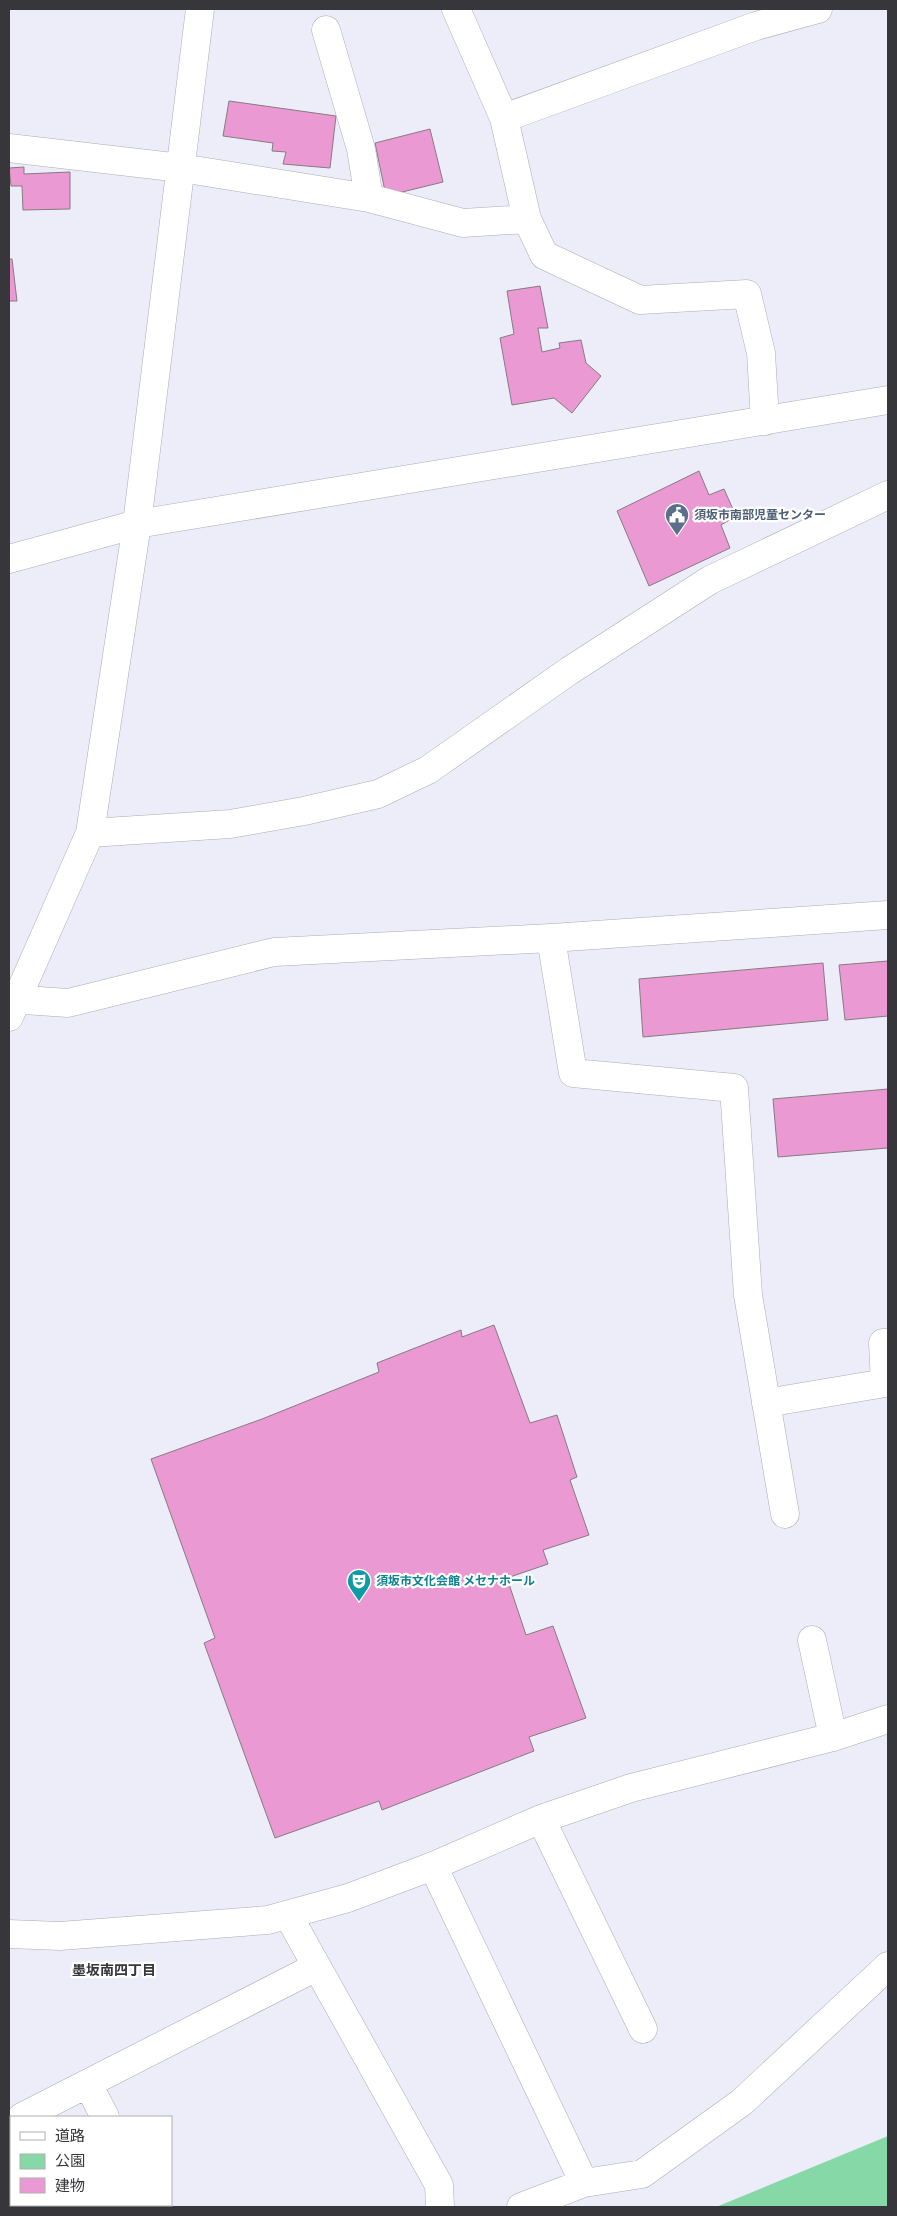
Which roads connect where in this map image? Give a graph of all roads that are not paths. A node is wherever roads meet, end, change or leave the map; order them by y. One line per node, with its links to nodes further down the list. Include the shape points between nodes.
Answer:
1 (200, 9): 7 (street)
2 (456, 9): 5 (street)
3 (818, 9): 5 (street, via 756,26)
4 (326, 30): 8 (street, via 361,149)
5 (504, 118): 9 (street)
6 (9, 148): 7 (street)
7 (181, 168): 8 (street); 13 (street)
8 (369, 198): 9 (street, via 463,223)
9 (527, 219): 11 (street, via 544,254 640,300 747,294 761,353)
10 (886, 408): 11 (street)
11 (765, 421): 13 (street)
12 (888, 495): 15 (street, via 710,580 569,671 428,770 378,794 230,824)
13 (137, 524): 14 (street); 15 (street)
14 (9, 559)
15 (90, 833): 18 (street)
16 (888, 915): 17 (street)
17 (551, 938): 18 (street, via 274,952 68,1003); 20 (street, via 572,1073 734,1088 748,1295)
18 (12, 1005)
19 (888, 1343): 20 (street, via 883,1344 885,1383)
20 (766, 1403): 21 (street)
21 (785, 1514)
22 (812, 1640): 24 (street)
23 (888, 1719): 24 (street)
24 (833, 1737): 25 (street, via 631,1788)
25 (542, 1819): 26 (street); 31 (street)
26 (433, 1866): 27 (street, via 348,1898); 35 (street)
27 (288, 1915): 28 (street, via 268,1920 60,1936); 30 (street)
28 (9, 1934)
29 (888, 1966): 35 (street, via 742,2102 642,2174)
30 (316, 1967): 32 (street); 36 (street, via 440,2185)
31 (643, 2029)
32 (88, 2084): 33 (street); 34 (street)
33 (24, 2116)
34 (105, 2116)
35 (584, 2182): 37 (street)
36 (440, 2207)
37 (521, 2207)

